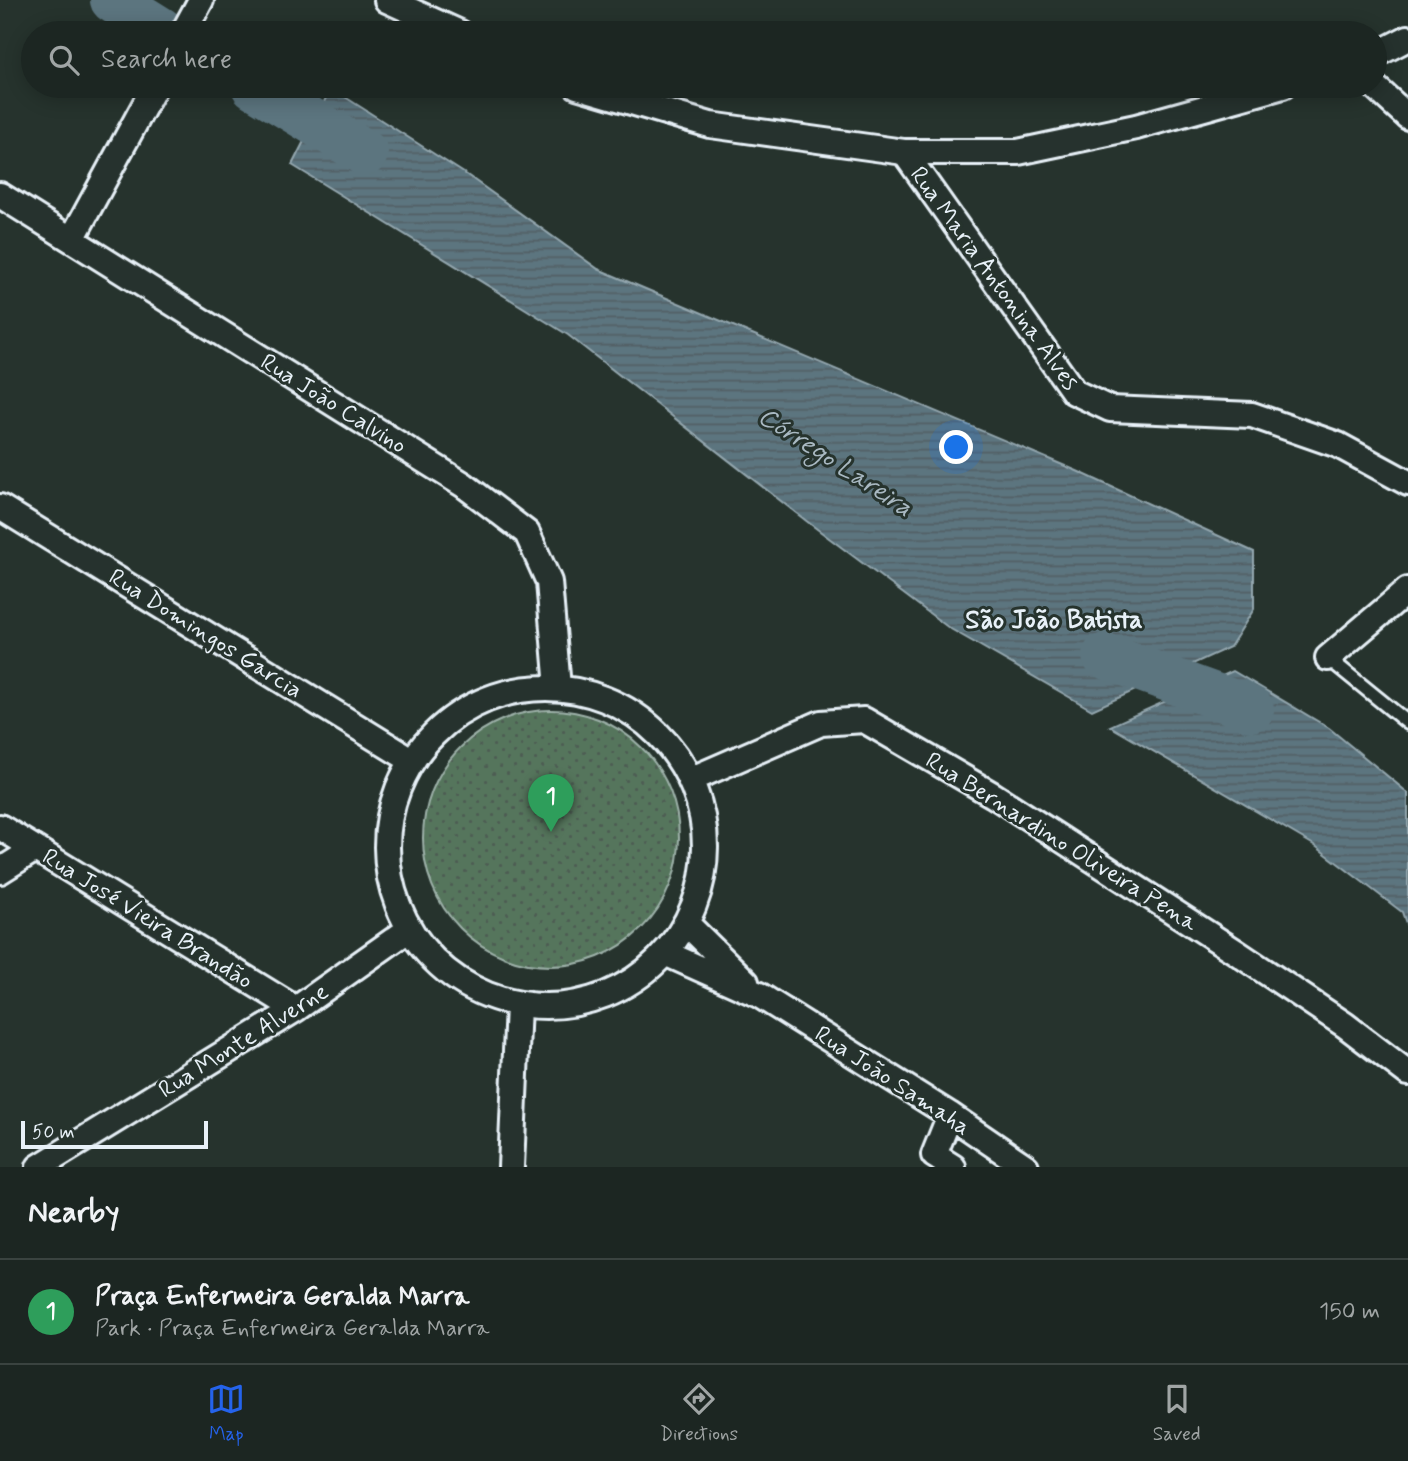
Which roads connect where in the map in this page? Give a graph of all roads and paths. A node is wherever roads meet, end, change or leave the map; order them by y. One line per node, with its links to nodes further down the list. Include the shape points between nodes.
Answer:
1 (201, 0): 3 (street)
2 (387, 0): 4 (street)
3 (190, 21)
4 (433, 21)
5 (1408, 38): 6 (street)
6 (1387, 49)
7 (148, 98): 14 (street)
8 (618, 98): 12 (street, via 710,125)
9 (1240, 98): 12 (street, via 1136,127 1018,152)
10 (1387, 98): 11 (street)
11 (1408, 117)
12 (904, 152): 15 (street, Rua Maria Antonina Alves, via 1074,392 1110,410 1252,415 1338,445)
13 (0, 195): 14 (street, Rua João Calvino)
14 (72, 239): 19 (street, Rua João Calvino, via 464,485 527,533 549,582)
15 (1408, 483)
16 (0, 507): 21 (street, Rua Domingos Garcia)
17 (1408, 590): 18 (street)
18 (1328, 658): 20 (lane)
19 (558, 688): 21 (street, via 515,690 475,704 439,728); 22 (street, via 599,696 637,716 668,744)
20 (1408, 723)
21 (411, 760): 27 (street, via 393,801 386,845 391,889)
22 (692, 779): 26 (street, via 706,832 702,888); 32 (street, Rua Bernardino Oliveira Pena, via 821,723 864,720 993,795 1236,951)
23 (0, 827): 24 (street, Rua José Vieira Brandão)
24 (35, 849): 25 (street); 31 (street, Rua José Vieira Brandão)
25 (0, 871)
26 (686, 923): 28 (street); 29 (street, Rua João Samaha)
27 (408, 930): 30 (street, via 437,965 475,990); 31 (street, Rua Monte Alverne)
28 (665, 953): 29 (street, Rua João Samaha); 30 (street, via 648,972 608,995 563,1006)
29 (759, 995): 33 (street, Rua João Samaha)
30 (518, 1005): 35 (street)
31 (296, 1009): 34 (street, Rua Monte Alverne)
32 (1408, 1073)
33 (950, 1115): 36 (street, via 934,1155); 37 (street, Rua João Samaha)
34 (39, 1167)
35 (510, 1167)
36 (953, 1167)
37 (1027, 1167)

